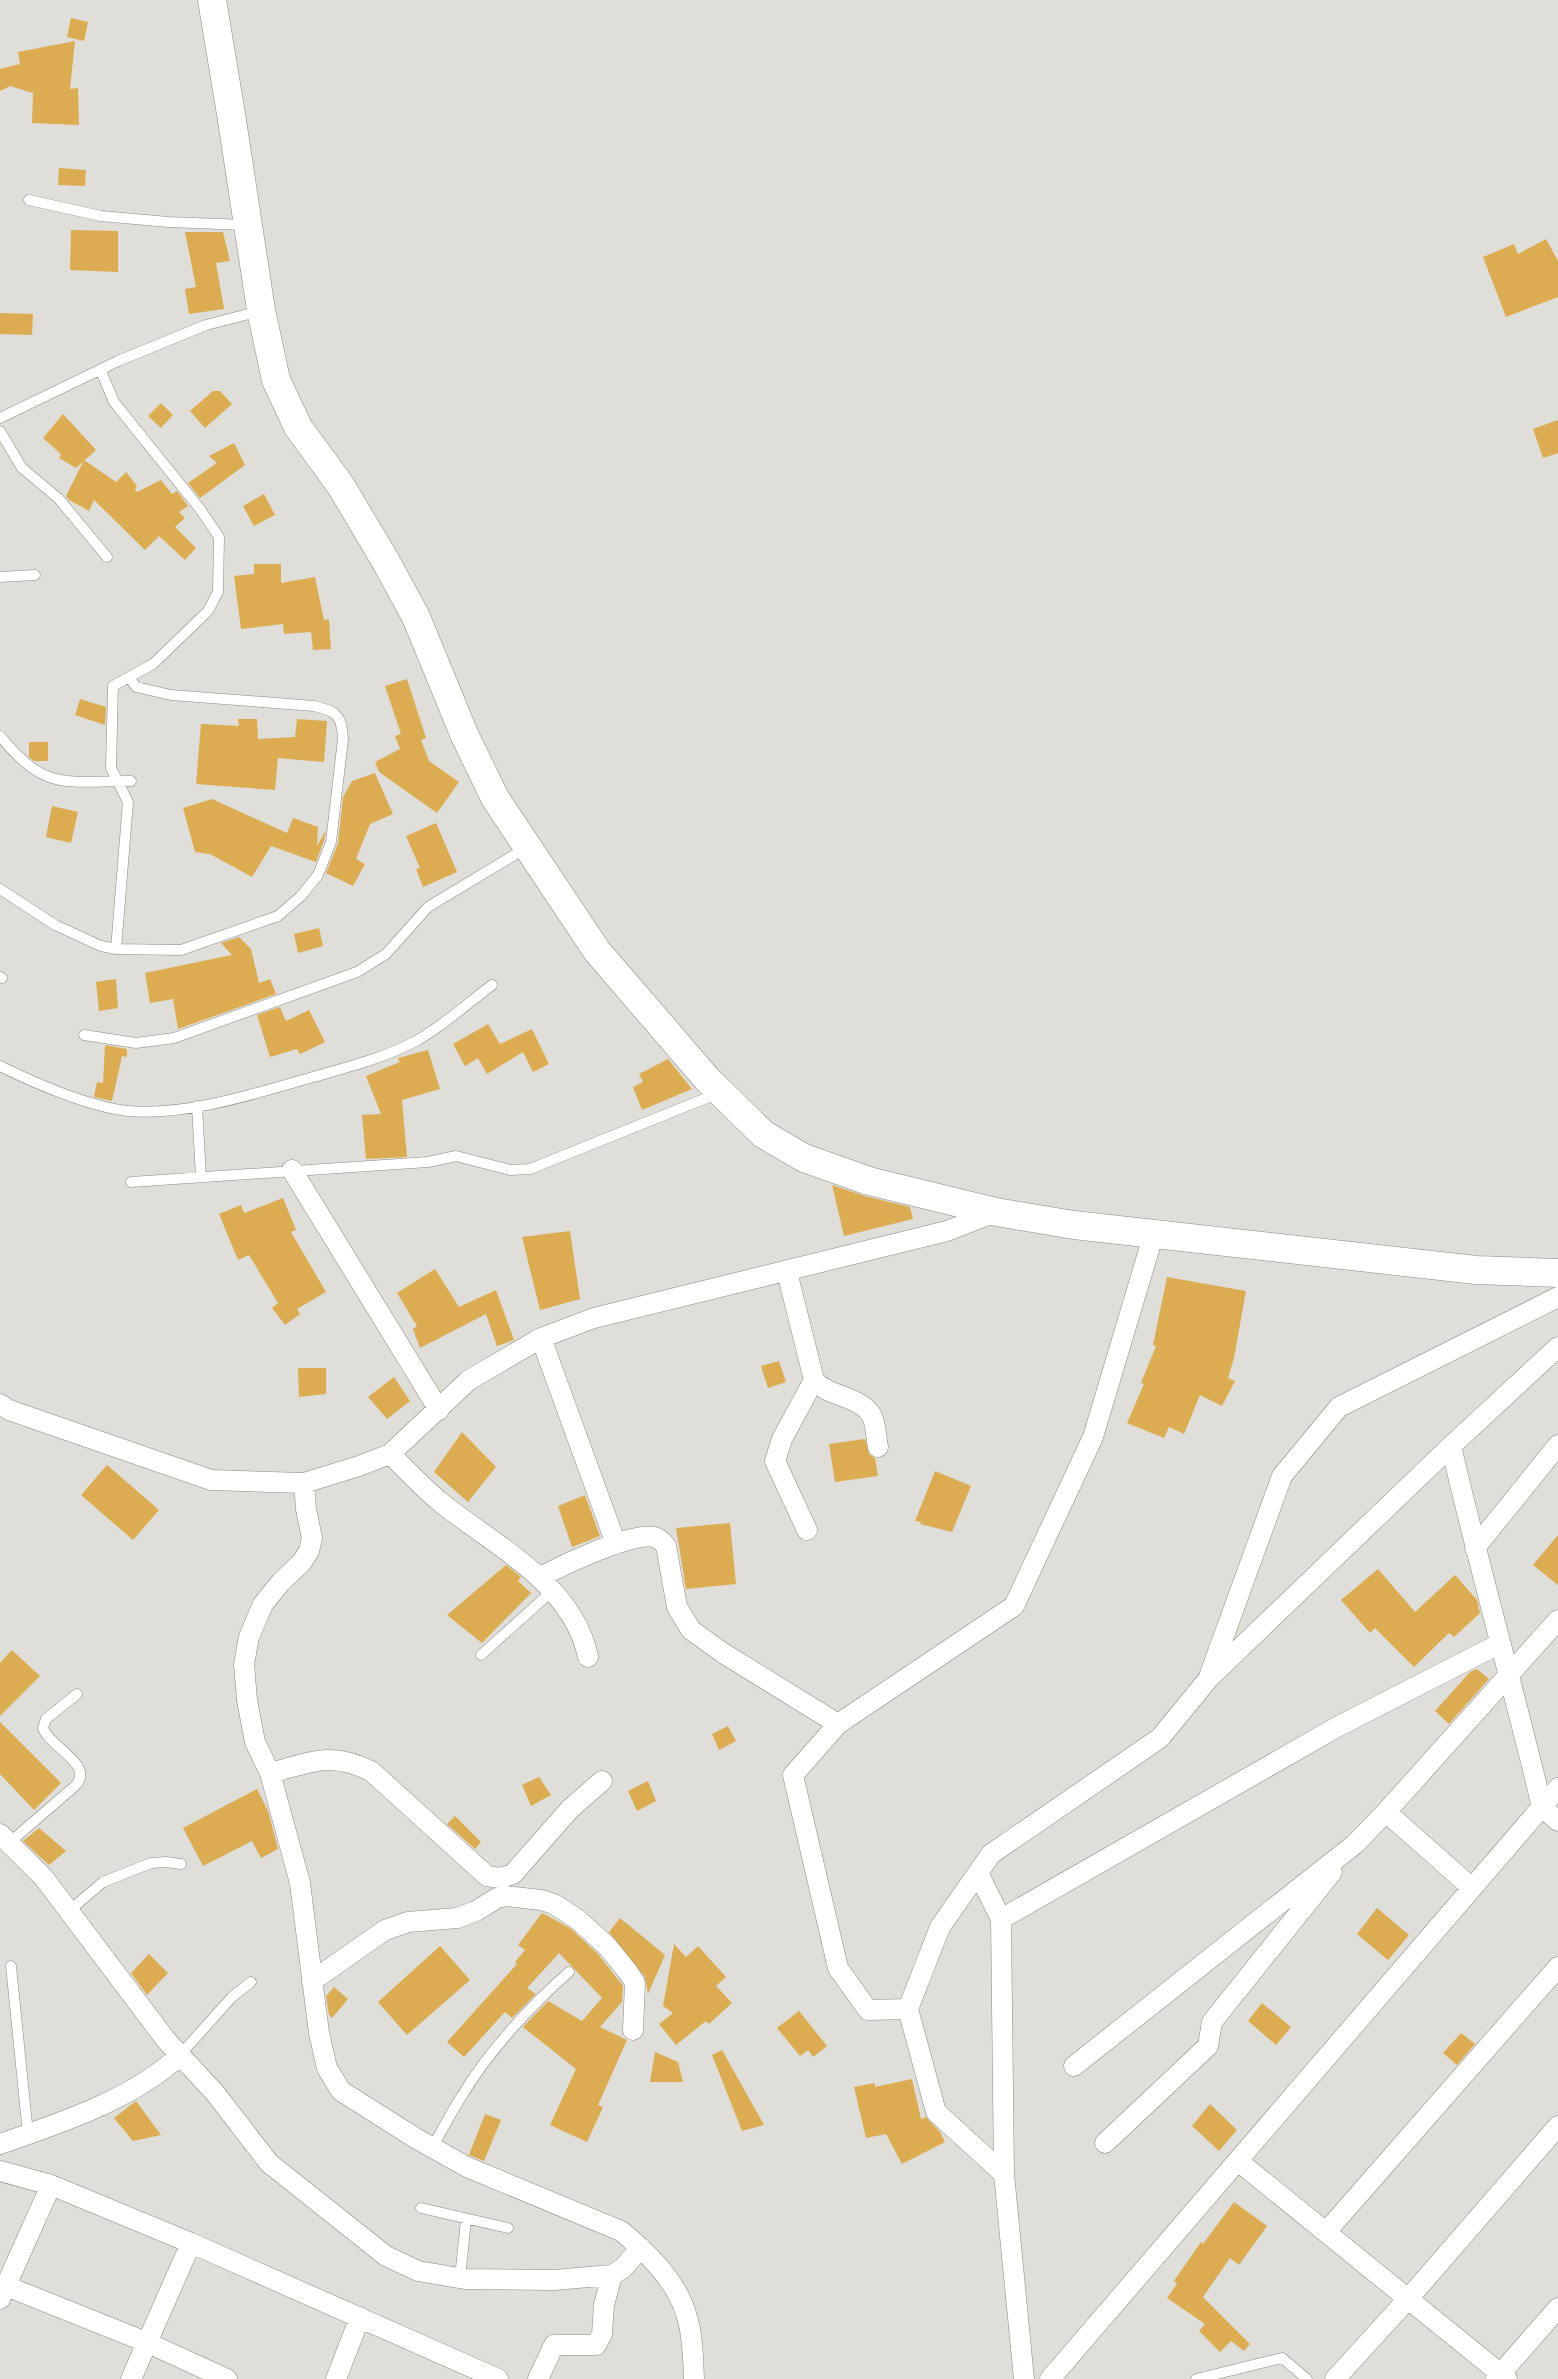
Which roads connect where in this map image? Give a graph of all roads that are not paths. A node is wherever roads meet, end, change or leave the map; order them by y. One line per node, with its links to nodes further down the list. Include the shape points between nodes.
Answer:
1 (212, 0): 3 (main road)
2 (29, 200): 3 (lane, via 102,216)
3 (248, 225): 4 (main road)
4 (261, 310): 5 (lane, via 206,325); 15 (main road, via 276,380 298,427 340,486 416,616 494,798)
5 (101, 371): 6 (lane); 11 (lane, via 114,402 219,537 218,592 208,611 153,664)
6 (0, 418)
7 (0, 431): 8 (lane, via 22,468 59,499)
8 (107, 557)
9 (35, 575): 10 (lane)
10 (0, 577)
11 (128, 678): 13 (lane, via 113,686 111,768); 17 (lane, via 136,687 171,695 330,710 338,715 343,739 331,842 318,875 301,896 278,916 181,950)
12 (0, 736): 13 (lane, via 34,771 59,782)
13 (118, 781): 14 (lane); 17 (lane, via 128,802)
14 (131, 781)
15 (528, 847): 19 (lane, via 428,907 386,954 357,972 174,1038 136,1043); 21 (main road, via 597,951)
16 (0, 888): 17 (lane, via 55,925)
17 (116, 950)
18 (492, 985): 22 (lane, via 417,1040 378,1058 275,1088)
19 (84, 1035)
20 (0, 1066): 22 (lane, via 48,1088 118,1109 166,1110)
21 (720, 1092): 23 (lane, via 530,1169 510,1170 456,1156 428,1162); 26 (main road, via 763,1134 804,1158 869,1181)
22 (197, 1106): 24 (lane)
23 (292, 1170): 24 (lane); 35 (street)
24 (201, 1178): 25 (lane)
25 (131, 1182)
26 (996, 1212): 27 (main road, via 1074,1225); 28 (street, via 947,1231)
27 (1154, 1233): 29 (main road, via 1476,1270); 52 (street, via 1093,1437 1014,1606)
28 (787, 1272): 31 (street, via 594,1318); 33 (street)
29 (1558, 1273)
30 (1558, 1298): 50 (street, via 1339,1407 1282,1476)
31 (541, 1338): 35 (street, via 469,1380); 42 (street)
32 (1558, 1347): 36 (street)
33 (814, 1380): 38 (street, via 827,1391 860,1405 871,1414); 41 (street, via 782,1438 775,1461)
34 (0, 1404): 40 (street, via 9,1410 210,1480)
35 (439, 1410): 39 (street)
36 (1452, 1446): 43 (street); 50 (street)
37 (1558, 1446): 43 (street)
38 (878, 1447)
39 (390, 1454): 40 (street); 44 (street, via 438,1500)
40 (304, 1483): 53 (street, via 312,1538 309,1550 263,1604 245,1655 247,1700 255,1742)
41 (807, 1530)
42 (616, 1544): 44 (street, via 574,1560); 52 (street, via 648,1537 661,1540 668,1553 677,1607 691,1630)
43 (1475, 1548): 46 (street)
44 (546, 1584): 47 (lane); 48 (street, via 584,1637)
45 (1558, 1620): 49 (street)
46 (1500, 1644): 49 (street); 65 (street, via 1337,1727)
47 (481, 1655)
48 (588, 1657)
49 (1510, 1674): 56 (street); 57 (street)
50 (1209, 1678): 62 (street, via 1160,1738 991,1854)
51 (77, 1694): 59 (lane, via 46,1719 44,1728 48,1737 77,1764 80,1778 74,1786)
52 (838, 1724): 71 (street, via 793,1775 838,1968 868,2010)
53 (270, 1772): 54 (street, via 328,1759 350,1762 371,1771 487,1876 500,1878 514,1874 570,1809); 69 (street, via 300,1883)
54 (602, 1781)
55 (1558, 1788): 56 (street)
56 (1542, 1807): 58 (street); 63 (street)
57 (1386, 1812): 60 (street); 63 (street)
58 (1558, 1820)
59 (4, 1838): 64 (street)
60 (1355, 1844): 74 (street); 78 (street, via 1212,2022 1208,2046)
61 (181, 1864): 64 (lane, via 151,1863 103,1882)
62 (978, 1873): 65 (street); 71 (street, via 940,1927)
63 (1472, 1888): 80 (street)
64 (70, 1910): 73 (street)
65 (1001, 1919): 82 (street)
66 (11, 1966): 76 (lane)
67 (1558, 1967): 87 (street)
68 (569, 1972): 79 (lane, via 524,2014 495,2051 463,2093)
69 (312, 1981): 72 (street, via 385,1930 408,1922 457,1918 506,1896 541,1900 554,1904 577,1919 628,1972 635,1983); 79 (street, via 322,2053 341,2091)
70 (251, 1982): 73 (lane)
71 (908, 2009): 82 (street, via 936,2112)
72 (633, 2030)
73 (180, 2055): 76 (street, via 166,2070 140,2086); 91 (street, via 215,2093 269,2163 386,2256 418,2271)
74 (1074, 2066)
75 (1558, 2126): 93 (street)
76 (28, 2134): 77 (street)
77 (0, 2144)
78 (1105, 2144)
79 (432, 2148): 89 (street, via 467,2167 621,2231)
80 (1238, 2161): 87 (street); 105 (street)
81 (0, 2171): 83 (street)
82 (1004, 2174): 104 (street)
83 (51, 2185): 88 (street); 92 (street)
84 (420, 2208): 85 (lane)
85 (466, 2220): 86 (lane); 91 (lane)
86 (508, 2228)
87 (1326, 2232): 93 (street)
88 (190, 2243): 95 (street); 96 (street)
89 (641, 2248): 90 (street); 103 (street, via 666,2277 687,2316)
90 (612, 2275): 91 (street, via 554,2280); 102 (street, via 604,2305 602,2334 596,2345 554,2345)
91 (460, 2278)
92 (3, 2292): 96 (street)
93 (1408, 2299): 97 (street); 108 (street)
94 (1558, 2308): 97 (street)
95 (360, 2317): 100 (street); 101 (street)
96 (146, 2342): 98 (street); 99 (street)
97 (1501, 2377)
98 (131, 2379)
99 (226, 2379)
100 (336, 2379)
101 (498, 2379)
102 (538, 2379)
103 (694, 2379)
104 (1024, 2379)
105 (1050, 2379)
106 (1196, 2379): 107 (lane, via 1282,2358)
107 (1307, 2379)
108 (1335, 2379)

